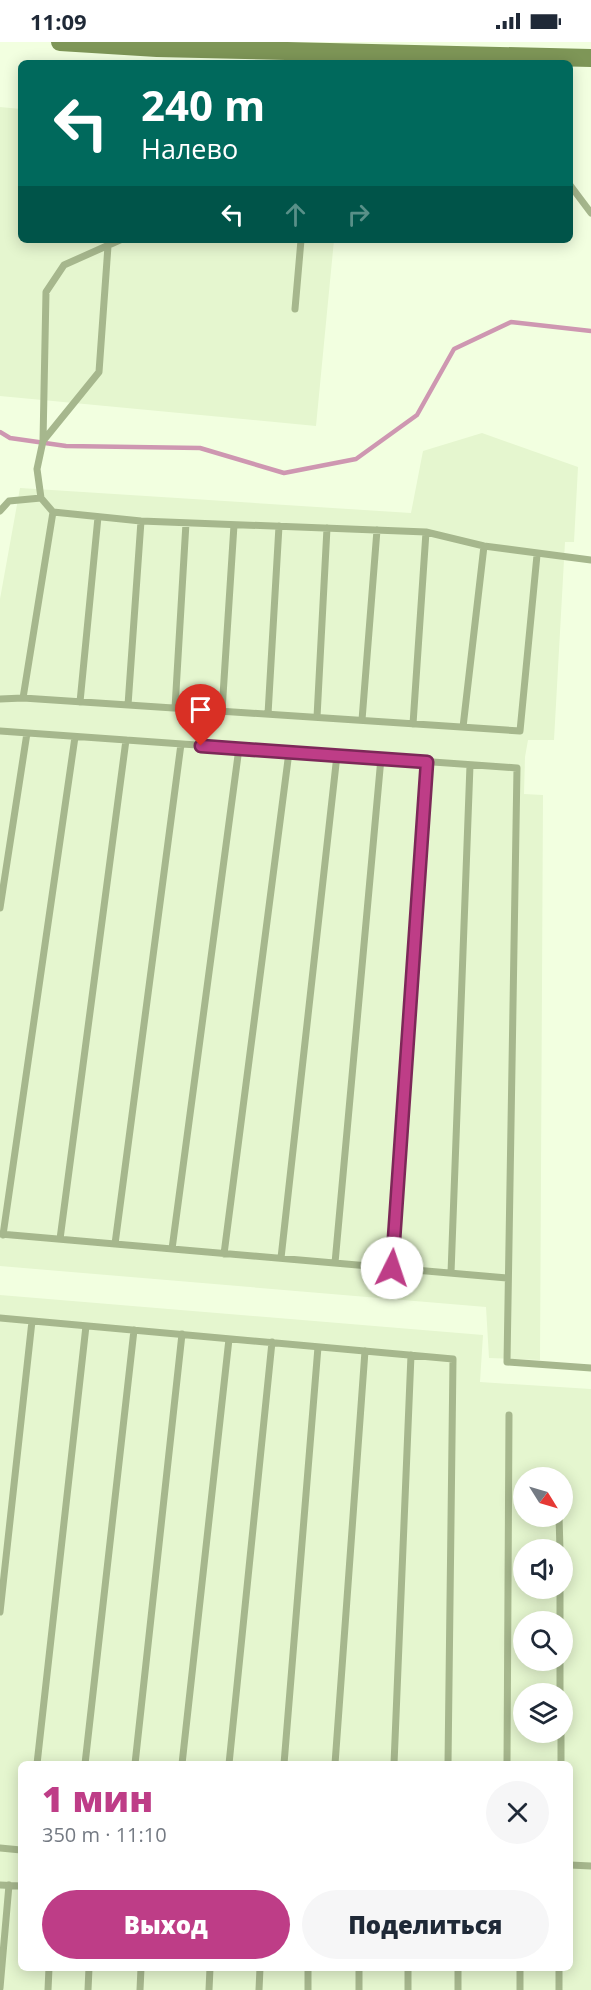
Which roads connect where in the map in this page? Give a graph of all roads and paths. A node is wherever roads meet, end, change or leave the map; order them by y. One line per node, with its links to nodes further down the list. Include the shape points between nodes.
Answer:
1 (60, 42): 4 (main road)
2 (573, 50): 3 (main road); 4 (main road)
3 (591, 58)
4 (521, 60)
5 (573, 189): 6 (lane)
6 (591, 213)
7 (114, 243): 9 (lane)
8 (301, 243): 10 (lane)
9 (108, 246): 11 (lane, via 99,372); 11 (lane, via 64,265 46,292)
10 (295, 309)
11 (43, 441): 12 (lane, via 37,469)
12 (41, 498): 13 (lane, via 9,501); 14 (lane)
13 (0, 511)
14 (53, 512): 15 (lane); 26 (lane)
15 (98, 517): 16 (lane); 28 (lane)
16 (141, 521): 17 (lane); 29 (lane)
17 (186, 523): 18 (lane); 30 (lane)
18 (234, 525): 19 (lane); 31 (lane)
19 (279, 526): 20 (lane); 32 (lane)
20 (327, 528): 21 (lane); 33 (lane)
21 (377, 530): 22 (lane); 34 (lane)
22 (426, 532): 23 (lane); 35 (lane)
23 (484, 546): 24 (lane); 36 (lane)
24 (537, 555): 25 (lane); 36 (lane, via 520,731)
25 (591, 560)
26 (23, 698): 27 (lane); 28 (lane)
27 (0, 699)
28 (80, 702): 29 (lane)
29 (128, 705): 30 (lane)
30 (175, 708): 31 (lane)
31 (222, 711): 32 (lane)
32 (268, 714): 33 (lane)
33 (317, 717): 34 (lane)
34 (362, 720): 35 (lane)
35 (413, 724): 36 (lane)
36 (464, 727)
37 (0, 731): 38 (lane)
38 (27, 733): 39 (lane); 48 (lane)
39 (75, 736): 40 (lane); 49 (lane)
40 (126, 740): 41 (lane); 50 (lane)
41 (182, 744): 42 (lane); 51 (lane)
42 (239, 748): 43 (lane); 52 (lane)
43 (289, 752): 44 (lane); 53 (lane)
44 (337, 755): 45 (lane); 54 (lane)
45 (381, 758): 46 (lane); 55 (lane)
46 (427, 762): 47 (lane); 56 (lane)
47 (470, 765): 57 (lane); 58 (lane, via 517,768)
48 (0, 908)
49 (1, 1235): 50 (lane)
50 (60, 1239): 51 (lane)
51 (115, 1244): 52 (lane)
52 (172, 1249): 53 (lane)
53 (224, 1254): 54 (lane)
54 (281, 1258): 55 (lane)
55 (335, 1263): 56 (lane)
56 (392, 1268): 57 (lane)
57 (450, 1273): 58 (lane)
58 (507, 1278): 69 (lane, via 507,1362)
59 (0, 1318): 60 (lane)
60 (32, 1321): 61 (lane); 71 (lane)
61 (86, 1326): 62 (lane); 73 (lane)
62 (134, 1330): 63 (lane); 74 (lane)
63 (182, 1334): 64 (lane); 75 (lane)
64 (229, 1339): 65 (lane); 76 (lane)
65 (272, 1342): 66 (lane); 77 (lane)
66 (318, 1347): 67 (lane); 78 (lane)
67 (365, 1351): 68 (lane); 79 (lane)
68 (411, 1355): 80 (lane); 81 (lane, via 453,1359)
69 (591, 1368)
70 (509, 1415): 82 (lane)
71 (0, 1612)
72 (561, 1743): 83 (lane)
73 (37, 1761)
74 (85, 1761)
75 (135, 1761)
76 (182, 1761)
77 (229, 1761)
78 (284, 1761)
79 (335, 1761)
80 (394, 1761)
81 (448, 1761)
82 (507, 1761)
83 (561, 1761)
84 (0, 1848): 85 (lane)
85 (18, 1850)
86 (573, 1865): 87 (lane)
87 (591, 1866)
88 (0, 1885): 89 (lane)
89 (9, 1885): 90 (lane); 102 (lane)
90 (18, 1886)
91 (49, 1971): 103 (lane)
92 (89, 1971): 104 (lane)
93 (141, 1971): 105 (lane)
94 (210, 1971): 106 (lane)
95 (260, 1971): 107 (lane)
96 (308, 1971): 108 (lane)
97 (359, 1971): 109 (lane)
98 (408, 1971): 110 (lane)
99 (458, 1971): 111 (lane)
100 (520, 1971): 112 (lane)
101 (559, 1971): 113 (lane)
102 (0, 1988)
103 (48, 1990)
104 (88, 1990)
105 (140, 1990)
106 (209, 1990)
107 (259, 1990)
108 (308, 1990)
109 (359, 1990)
110 (408, 1990)
111 (458, 1990)
112 (520, 1990)
113 (559, 1990)

